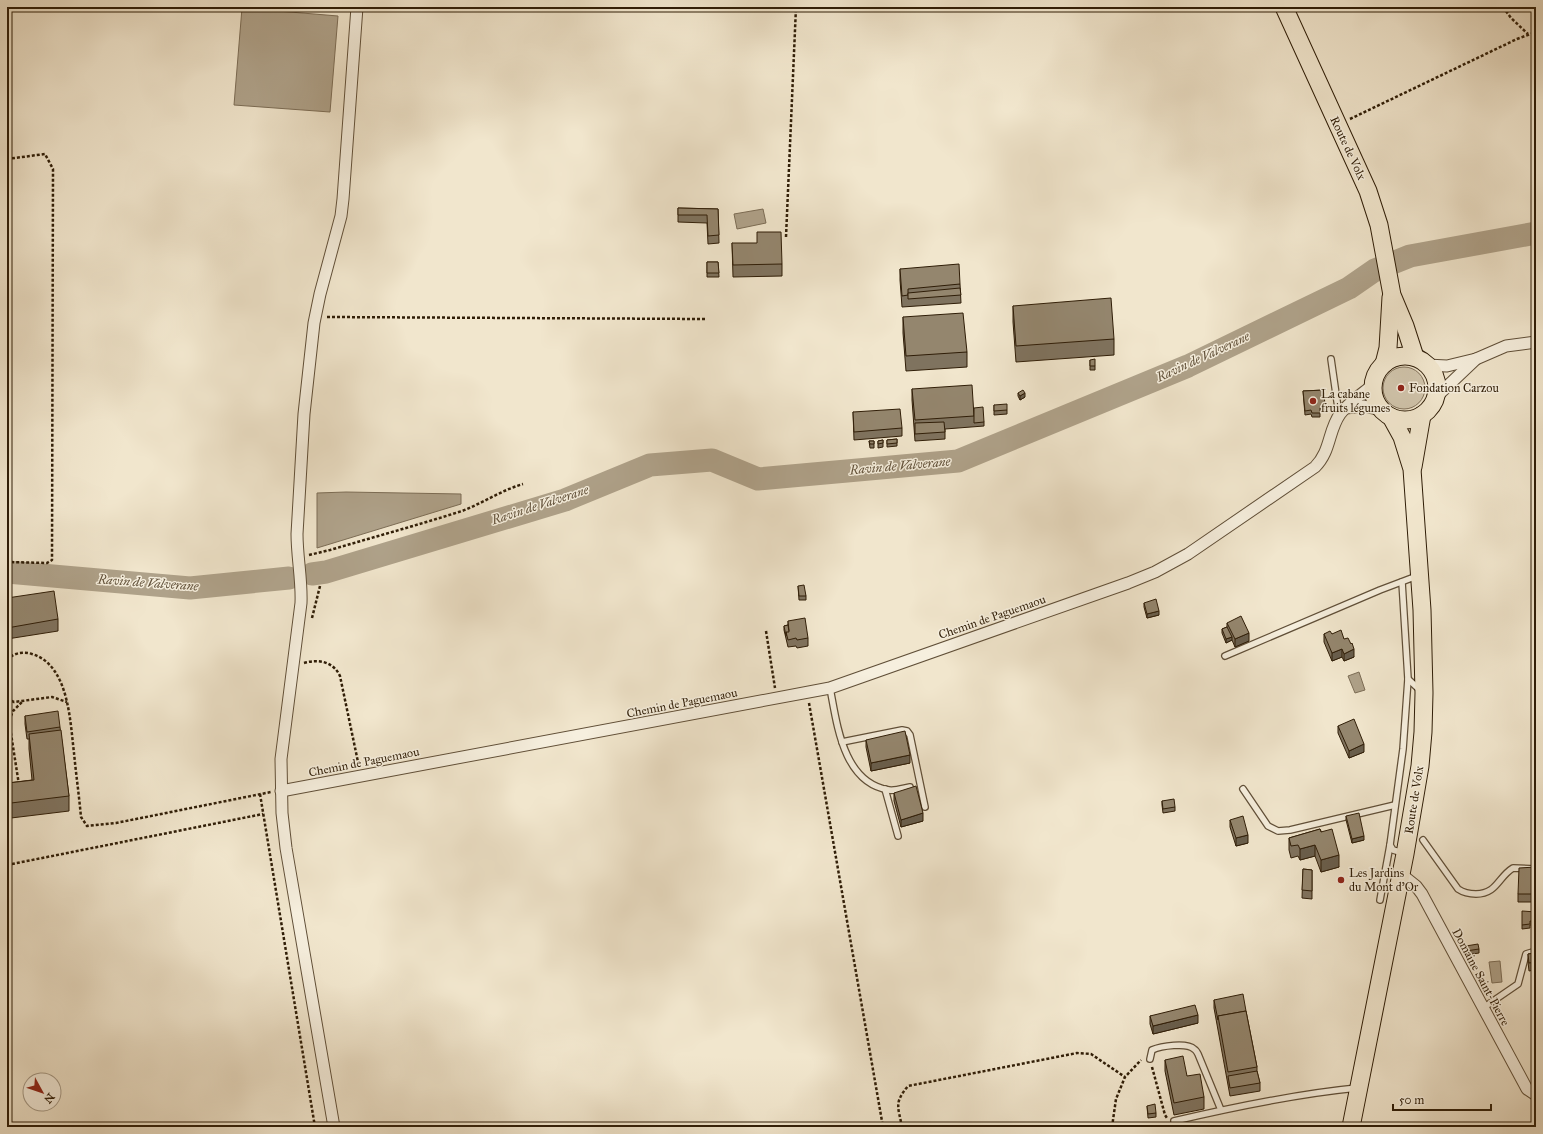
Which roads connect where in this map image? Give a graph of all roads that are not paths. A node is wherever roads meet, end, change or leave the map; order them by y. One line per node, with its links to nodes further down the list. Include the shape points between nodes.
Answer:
1 (357, 7): 25 (street, via 341,216 315,317 304,414 297,534 302,585 301,603 281,759)
2 (1284, 7): 3 (main road, Route de Volx, via 1368,191 1379,224)
3 (1392, 295): 7 (main road, Route de Volx); 8 (main road, Route de Volx, via 1388,348)
4 (1536, 342): 6 (street, via 1506,346)
5 (1331, 359): 11 (lane)
6 (1476, 359): 7 (street, via 1447,366); 10 (street)
7 (1421, 361): 8 (main road, via 1404,356 1393,358); 10 (main road, via 1433,372 1436,380)
8 (1384, 364): 9 (main road, via 1376,374)
9 (1373, 385): 11 (street); 12 (main road, via 1374,398)
10 (1436, 397): 13 (main road, via 1431,407)
11 (1342, 412): 12 (street, via 1364,406); 19 (street, Chemin de Paguemaou, via 1326,451 1315,466 1172,563 1100,593)
12 (1386, 414): 13 (main road, via 1402,420 1412,420); 14 (main road, Route de Volx, via 1402,437)
13 (1422, 415): 14 (main road, Route de Volx)
14 (1412, 469): 15 (main road, Route de Volx)
15 (1420, 575): 16 (lane); 20 (main road, Route de Volx)
16 (1402, 582): 17 (lane); 18 (lane)
17 (1225, 656)
18 (1408, 679): 20 (lane); 26 (lane, via 1404,749)
19 (830, 688): 21 (lane); 25 (street, Chemin de Paguemaou)
20 (1424, 693): 31 (main road, Route de Volx, via 1420,766)
21 (842, 742): 23 (lane, via 858,772 871,784); 27 (lane, via 907,731)
22 (910, 787): 23 (lane)
23 (885, 789): 28 (lane)
24 (1243, 789): 26 (lane, via 1268,826 1278,831)
25 (281, 791): 42 (street, via 286,848)
26 (1395, 805): 30 (lane)
27 (925, 807)
28 (898, 836)
29 (1423, 840): 32 (lane, via 1458,889 1463,892 1489,892 1513,868)
30 (1390, 844): 31 (lane, via 1393,850); 34 (lane)
31 (1405, 854): 33 (main road, Route de Volx)
32 (1536, 869)
33 (1401, 874): 36 (street, Domaine Saint-Pierre, via 1422,894); 38 (main road, Route de Volx)
34 (1380, 900)
35 (1536, 951): 36 (lane, via 1526,954 1518,984)
36 (1483, 1008): 39 (street, Domaine Saint-Pierre, via 1527,1089)
37 (1150, 1058): 40 (lane, via 1152,1050 1160,1047 1194,1048)
38 (1359, 1088): 40 (lane, via 1286,1097); 43 (main road, Route de Volx)
39 (1536, 1095)
40 (1221, 1110): 41 (lane)
41 (1174, 1121)
42 (334, 1127)
43 (1351, 1127)

